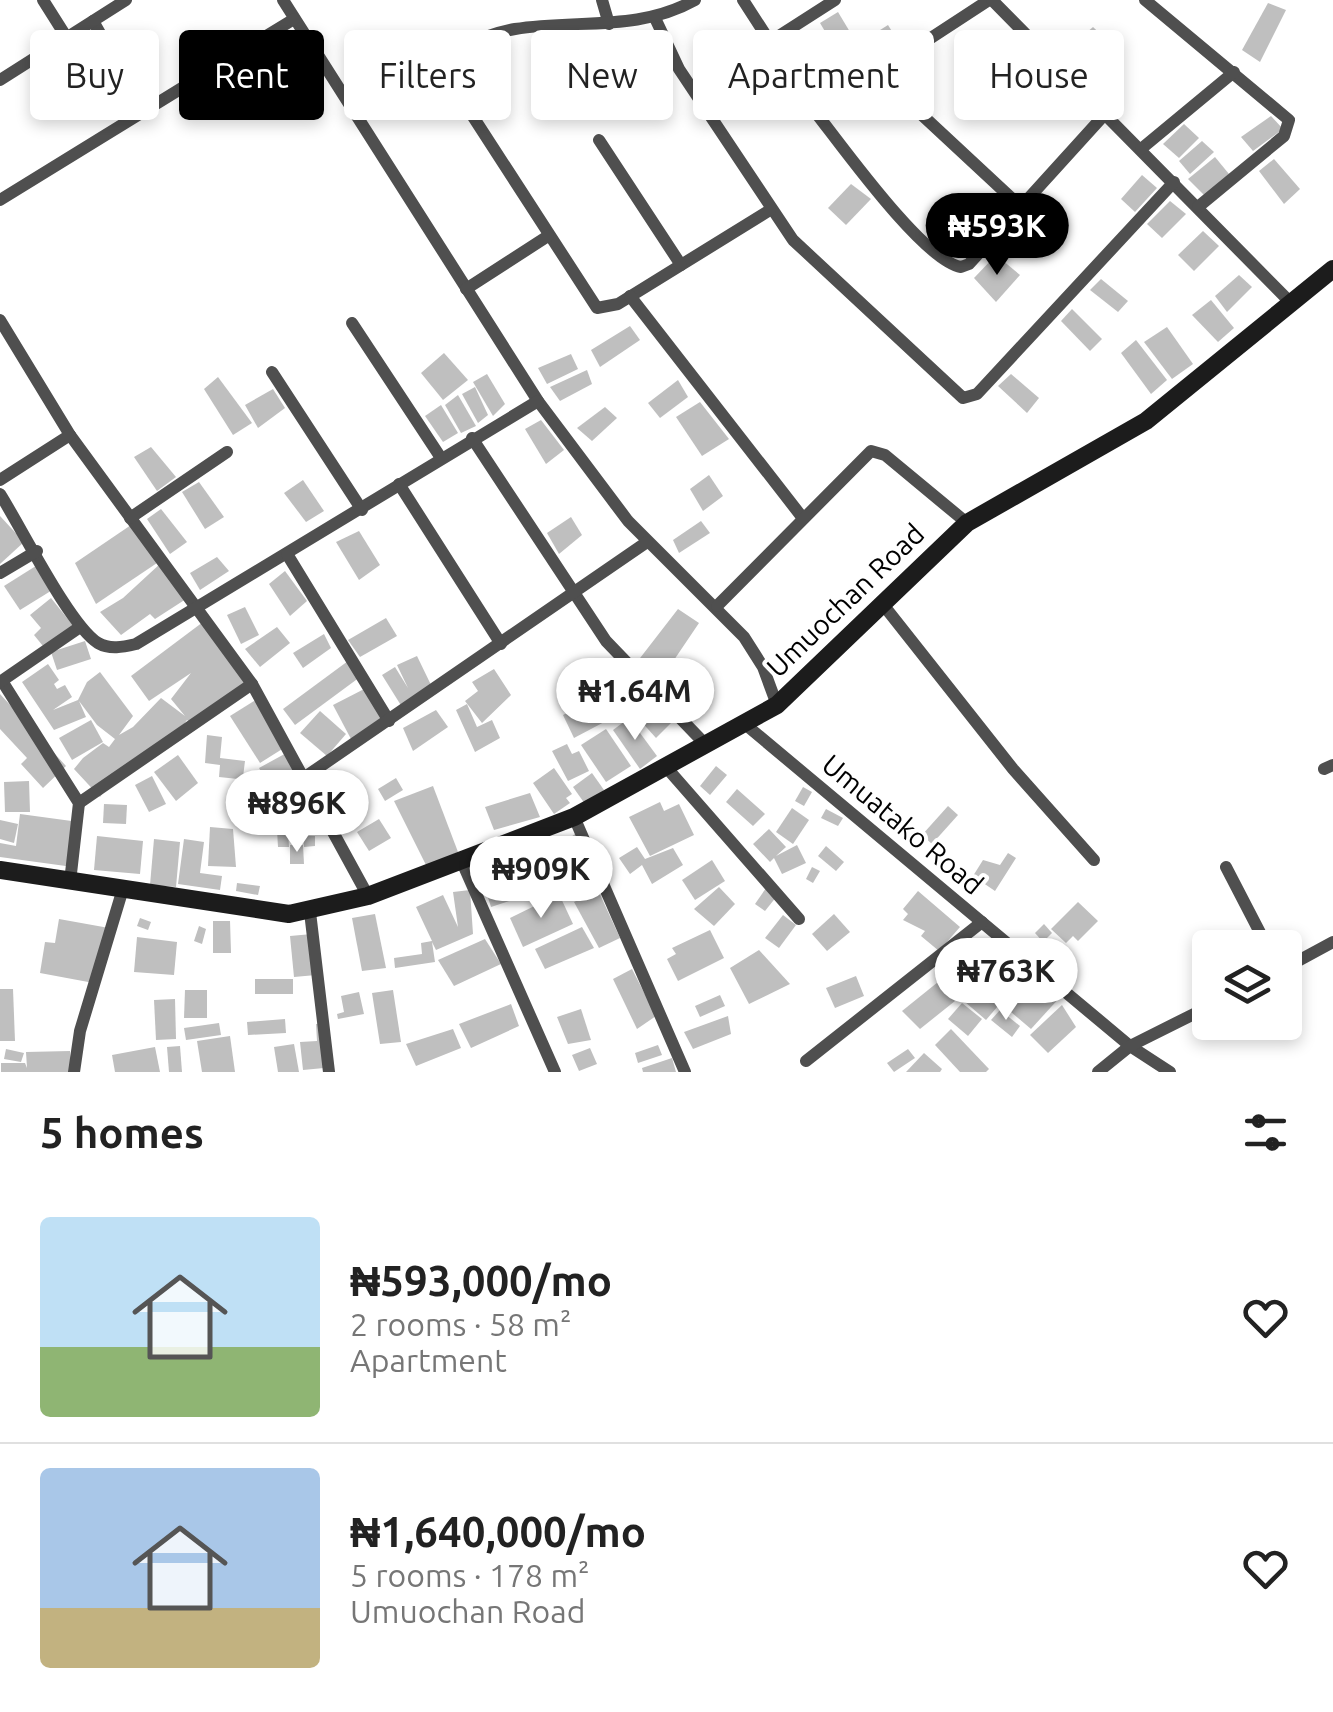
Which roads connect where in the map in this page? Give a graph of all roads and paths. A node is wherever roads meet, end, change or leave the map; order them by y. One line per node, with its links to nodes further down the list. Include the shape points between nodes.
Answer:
1 (43, 0): 14 (street)
2 (126, 0): 12 (street)
3 (283, 0): 11 (street)
4 (602, 0): 13 (street)
5 (695, 0): 10 (street)
6 (743, 0): 17 (street)
7 (835, 0): 18 (street)
8 (990, 0): 19 (street); 21 (street)
9 (1145, 0): 23 (street)
10 (655, 18): 13 (street); 40 (street)
11 (294, 19): 25 (street); 26 (street)
12 (92, 21): 15 (street); 16 (street)
13 (609, 24): 20 (street)
14 (63, 30)
15 (79, 30)
16 (97, 30)
17 (764, 30)
18 (789, 30)
19 (1021, 30)
20 (511, 31)
21 (934, 38)
22 (30, 61): 24 (street)
23 (1234, 72): 35 (street); 39 (street, via 1284,112 1289,127)
24 (0, 80)
25 (344, 100)
26 (159, 102)
27 (129, 120): 37 (street)
28 (357, 120): 44 (street)
29 (474, 120): 41 (street)
30 (821, 120): 38 (street, via 873,187 951,266 969,264)
31 (927, 120): 38 (street)
32 (1101, 120): 38 (street)
33 (1112, 120): 35 (street)
34 (598, 140): 42 (street)
35 (1141, 149): 36 (street)
36 (1174, 182): 39 (street); 40 (street, via 970,400 816,265)
37 (0, 200)
38 (1021, 207)
39 (1198, 207): 46 (street)
40 (770, 210): 42 (street)
41 (548, 236): 44 (street); 45 (street, via 597,308)
42 (682, 265): 45 (street)
43 (1333, 269): 46 (street, Umuochan Road)
44 (466, 290): 50 (street)
45 (630, 296): 59 (street)
46 (1292, 304): 61 (street, Umuochan Road, via 1146,421)
47 (0, 320): 51 (street)
48 (352, 322): 54 (street)
49 (272, 372): 58 (street)
50 (538, 401): 52 (street); 62 (street)
51 (70, 434): 55 (street); 60 (street)
52 (472, 438): 54 (street); 66 (street)
53 (227, 452): 60 (street)
54 (441, 458): 56 (street)
55 (0, 480)
56 (399, 484): 58 (street); 71 (street)
57 (0, 494): 63 (street)
58 (362, 510): 64 (street)
59 (802, 517): 61 (street, via 879,450); 69 (street)
60 (130, 518): 68 (street)
61 (968, 523): 67 (street, Umuochan Road)
62 (647, 542): 66 (street); 69 (street)
63 (36, 550): 65 (street); 70 (street)
64 (287, 554): 68 (street); 75 (street)
65 (0, 573)
66 (572, 594): 71 (street); 77 (street, via 606,642)
67 (881, 602): 74 (street, Umuochan Road); 82 (street)
68 (196, 606): 70 (street, via 136,644 117,648 100,645); 73 (street)
69 (717, 606): 74 (street, via 763,667)
70 (80, 627): 72 (street)
71 (501, 644): 75 (street)
72 (1, 682): 80 (street)
73 (252, 684): 79 (street); 80 (street)
74 (777, 705): 76 (street, Umuochan Road)
75 (389, 721): 79 (street)
76 (746, 725): 77 (street, Umuochan Road); 91 (street, Umuatako Road)
77 (706, 746): 78 (street, Umuochan Road)
78 (666, 767): 81 (street, Umuochan Road); 90 (street)
79 (305, 776): 88 (street)
80 (78, 803): 86 (street)
81 (574, 818): 83 (street, Umuochan Road); 101 (street)
82 (1094, 860)
83 (462, 862): 88 (street, Umuochan Road); 100 (street)
84 (1226, 867): 92 (street)
85 (0, 870): 86 (street, Umuochan Road)
86 (70, 882): 87 (street, Umuochan Road)
87 (122, 892): 89 (street, Umuochan Road, via 265,913); 98 (street)
88 (368, 896): 89 (street, Umuochan Road)
89 (310, 912): 99 (street)
90 (799, 919)
91 (982, 922): 96 (street, Umuatako Road); 97 (street)
92 (1259, 930)
93 (1333, 942): 94 (street)
94 (1302, 959)
95 (1192, 1015): 96 (street)
96 (1130, 1046): 102 (street); 103 (street, Umuatako Road)
97 (806, 1061)
98 (74, 1072)
99 (329, 1072)
100 (556, 1072)
101 (685, 1072)
102 (1098, 1072)
103 (1170, 1072)

